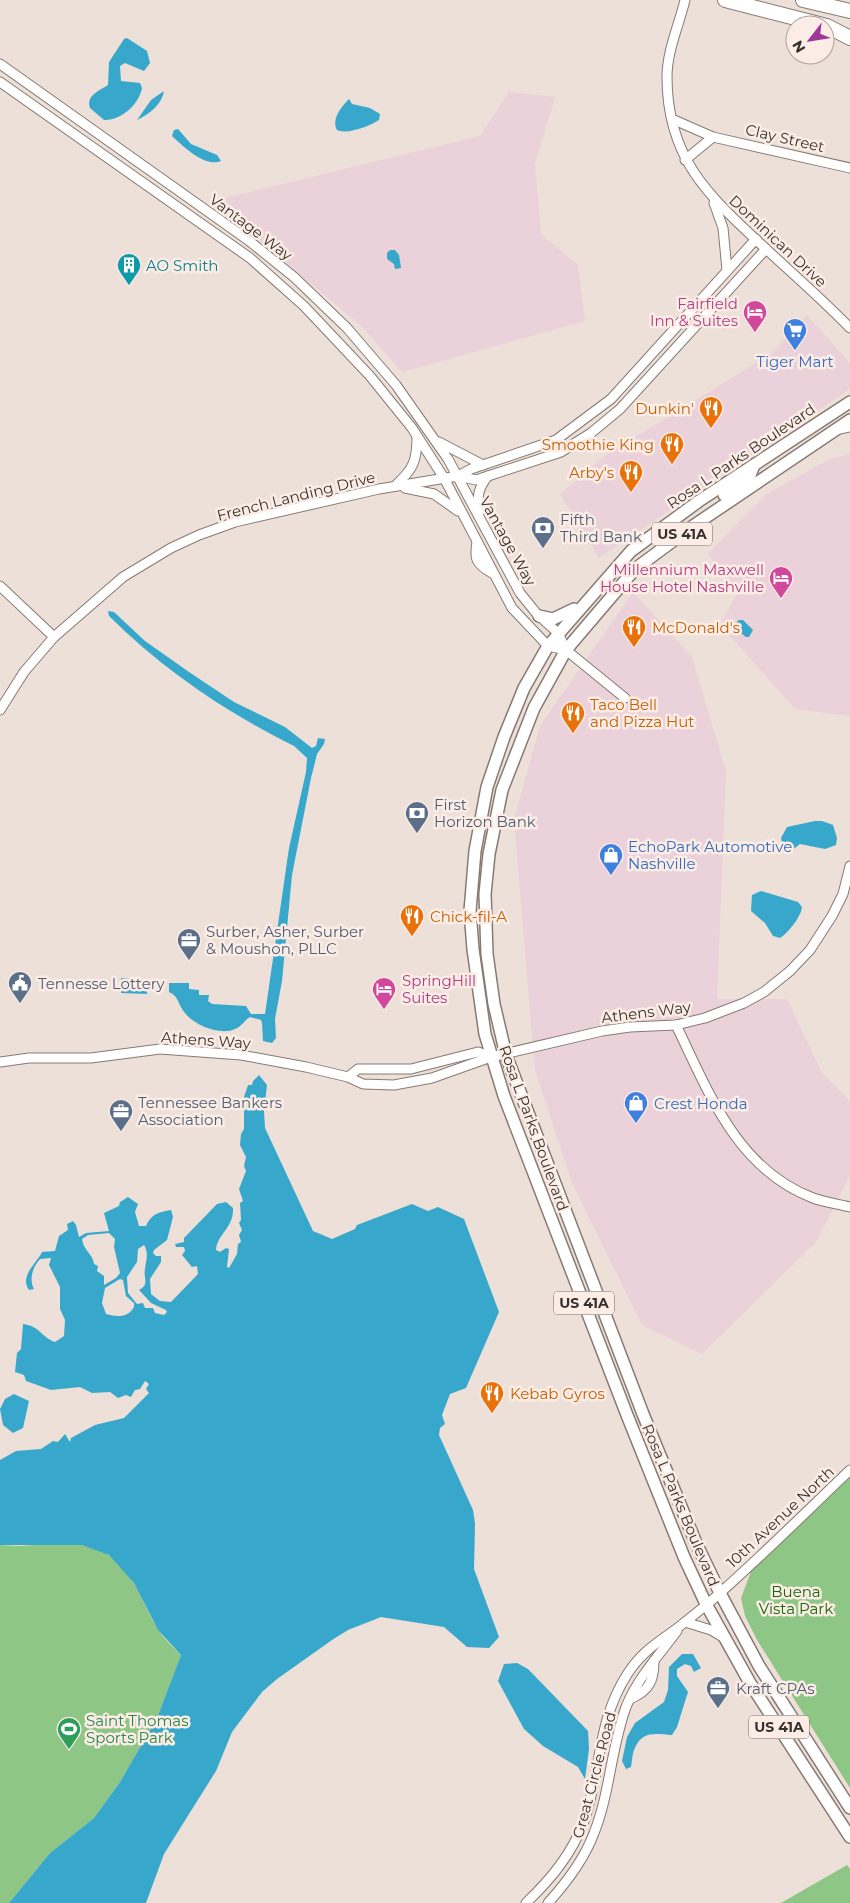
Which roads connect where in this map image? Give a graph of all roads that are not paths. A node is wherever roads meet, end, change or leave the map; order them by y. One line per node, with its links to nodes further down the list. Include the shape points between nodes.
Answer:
1 (685, 0): 13 (street, Dominican Drive, via 670,50 667,75)
2 (725, 0): 6 (highway)
3 (807, 1): 4 (highway); 5 (highway)
4 (850, 3)
5 (850, 11)
6 (785, 15)
7 (835, 27): 9 (highway)
8 (835, 30): 10 (highway)
9 (850, 31)
10 (850, 38)
11 (0, 64): 29 (street, Vantage Way, via 283,267 361,343)
12 (0, 82): 28 (street, Vantage Way, via 250,258 304,306 357,362)
13 (672, 119): 14 (street, Clay Street); 15 (street, Dominican Drive, via 676,140)
14 (713, 137): 15 (street); 16 (street, Clay Street)
15 (685, 160): 17 (street, Dominican Drive)
16 (850, 168)
17 (713, 200): 18 (street, Dominican Drive); 20 (street, via 723,228)
18 (756, 239): 19 (street, Dominican Drive); 20 (street, French Landing Drive)
19 (766, 249): 22 (street, French Landing Drive); 23 (street, Dominican Drive)
20 (727, 270): 21 (street, French Landing Drive)
21 (693, 307): 22 (street); 30 (street, French Landing Drive, via 612,400)
22 (705, 316): 31 (street, French Landing Drive, via 620,409)
23 (850, 328)
24 (850, 402): 32 (main road, Rosa L Parks Boulevard / US 41A)
25 (850, 420): 27 (main road, Rosa L Parks Boulevard / US 41A)
26 (850, 427): 27 (street)
27 (835, 430): 40 (main road, Rosa L Parks Boulevard / US 41A)
28 (417, 436): 36 (street, Vantage Way); 37 (street, via 414,466)
29 (434, 439): 33 (street); 34 (street, Vantage Way)
30 (556, 440): 31 (street); 33 (street, French Landing Drive)
31 (561, 452): 35 (street, French Landing Drive)
32 (754, 464): 40 (main road, via 749,478 722,497); 42 (main road, Rosa L Parks Boulevard / US 41A, via 631,551)
33 (483, 465): 34 (street, French Landing Drive)
34 (458, 476): 35 (street, French Landing Drive, via 476,480); 36 (street, French Landing Drive); 39 (street, Vantage Way)
35 (488, 476): 39 (street, via 480,486 477,501)
36 (444, 478): 37 (street, French Landing Drive); 38 (street, Vantage Way)
37 (395, 486): 38 (street, via 434,494); 45 (street, French Landing Drive, via 235,522 199,535 123,577)
38 (462, 514): 46 (street, Vantage Way, via 512,608)
39 (484, 526): 43 (street, Vantage Way, via 520,593)
40 (690, 527): 47 (main road, Rosa L Parks Boulevard / US 41A, via 635,569)
41 (0, 586): 45 (street)
42 (586, 601): 43 (main road, via 566,615 556,618); 44 (main road, Rosa L Parks Boulevard / US 41A)
43 (539, 616): 44 (street, Vantage Way)
44 (558, 633): 46 (main road, Rosa L Parks Boulevard / US 41A); 47 (street, Vantage Way)
45 (54, 637): 49 (street, French Landing Drive, via 24,672)
46 (548, 646): 47 (street, Vantage Way); 54 (main road, Rosa L Parks Boulevard / US 41A, via 524,688 504,737 487,787 475,852 470,922 478,992)
47 (566, 650): 48 (street); 53 (main road, Rosa L Parks Boulevard / US 41A, via 534,708 518,747 500,797 490,854 485,894 487,954)
48 (625, 698)
49 (0, 710)
50 (850, 866): 51 (street, Athens Way)
51 (846, 895): 52 (street, Athens Way, via 810,950 779,980 744,1003)
52 (676, 1026): 53 (street, Athens Way, via 613,1028); 57 (street, via 715,1108 742,1146 776,1178 796,1191 814,1199)
53 (506, 1054): 54 (street, Athens Way); 59 (main road, Rosa L Parks Boulevard / US 41A, via 640,1406 687,1524)
54 (491, 1058): 56 (street, Athens Way, via 409,1084 363,1084); 56 (street, Athens Way, via 478,1052 411,1069 358,1069); 60 (main road, Rosa L Parks Boulevard / US 41A, via 627,1415)
55 (0, 1062): 56 (street, Athens Way, via 29,1058 91,1058 160,1049 240,1055)
56 (348, 1077)
57 (850, 1207)
58 (850, 1470): 59 (street, 10th Avenue North)
59 (720, 1593): 60 (street, 10th Avenue North); 63 (main road, Rosa L Parks Boulevard / US 41A, via 759,1666)
60 (706, 1604): 61 (street, Great Circle Road); 62 (main road, Rosa L Parks Boulevard / US 41A)
61 (682, 1624): 62 (street, via 711,1630); 65 (street, Great Circle Road, via 647,1648 621,1685 607,1714 588,1806 578,1834 554,1874); 66 (street, Great Circle Road, via 654,1661 652,1680 646,1690 630,1698 620,1724 595,1832 576,1869)
62 (726, 1639): 64 (main road, Rosa L Parks Boulevard / US 41A, via 750,1683)
63 (850, 1808)
64 (850, 1837)
65 (526, 1903)
66 (548, 1903)

